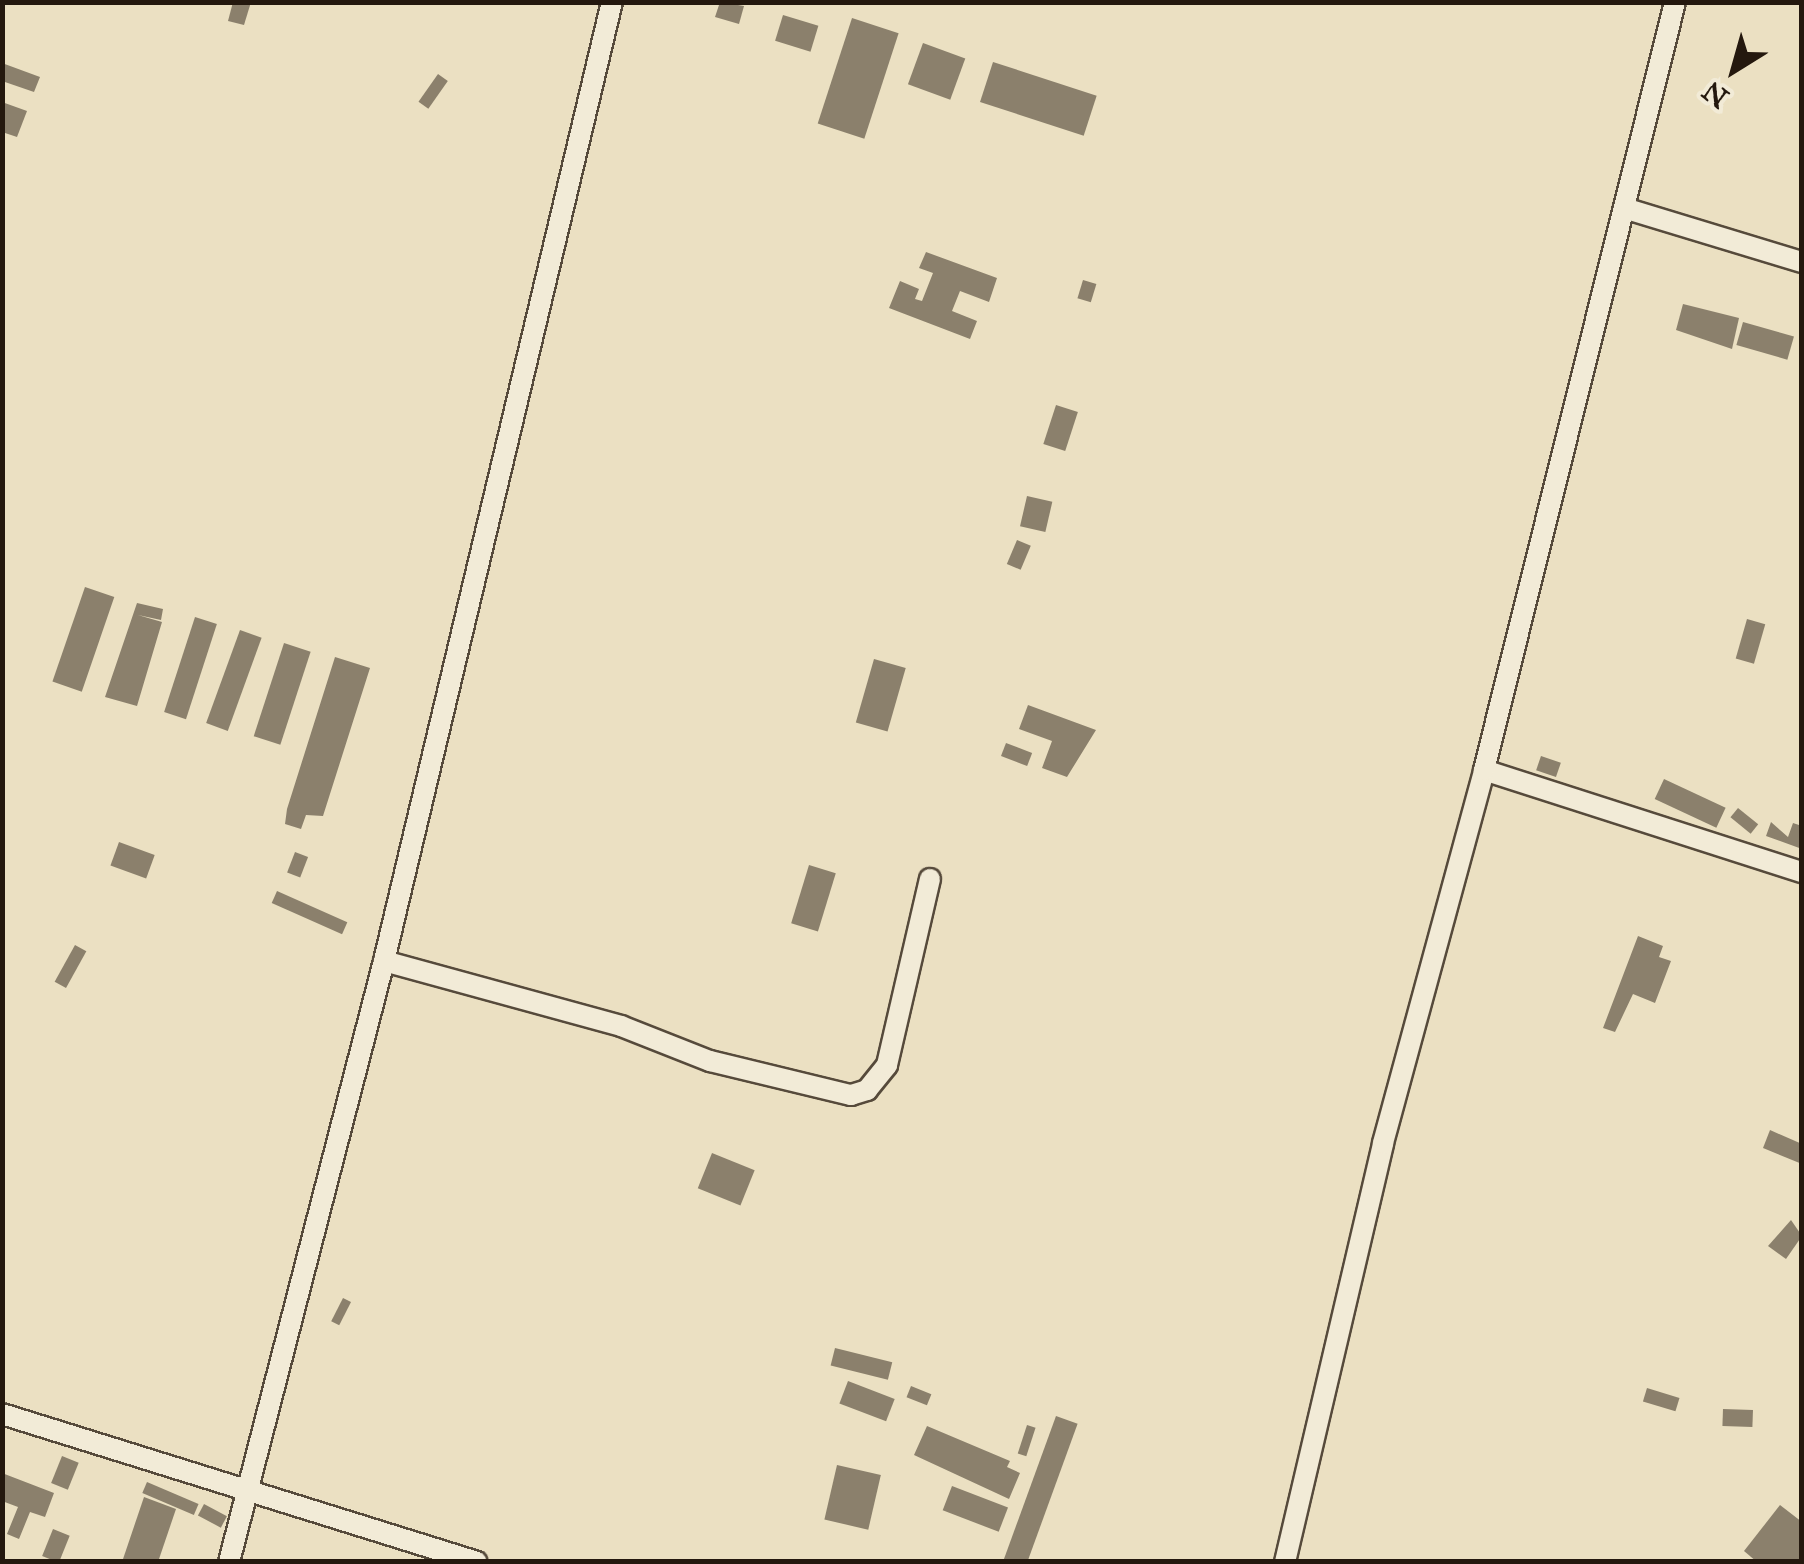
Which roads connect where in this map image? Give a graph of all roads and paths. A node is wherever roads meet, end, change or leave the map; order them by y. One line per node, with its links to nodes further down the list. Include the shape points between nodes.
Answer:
1 (612, 2): 8 (street)
2 (1675, 2): 3 (street)
3 (1624, 208): 4 (street); 5 (street)
4 (1802, 262)
5 (1484, 770): 6 (street); 13 (street, via 1383,1143)
6 (1802, 872)
7 (930, 880): 8 (street, via 887,1065 867,1090 851,1095 736,1068 621,1026)
8 (384, 961): 10 (street)
9 (2, 1414): 10 (street)
10 (246, 1490): 11 (street); 12 (street)
11 (229, 1562)
12 (476, 1562)
13 (1285, 1562)

